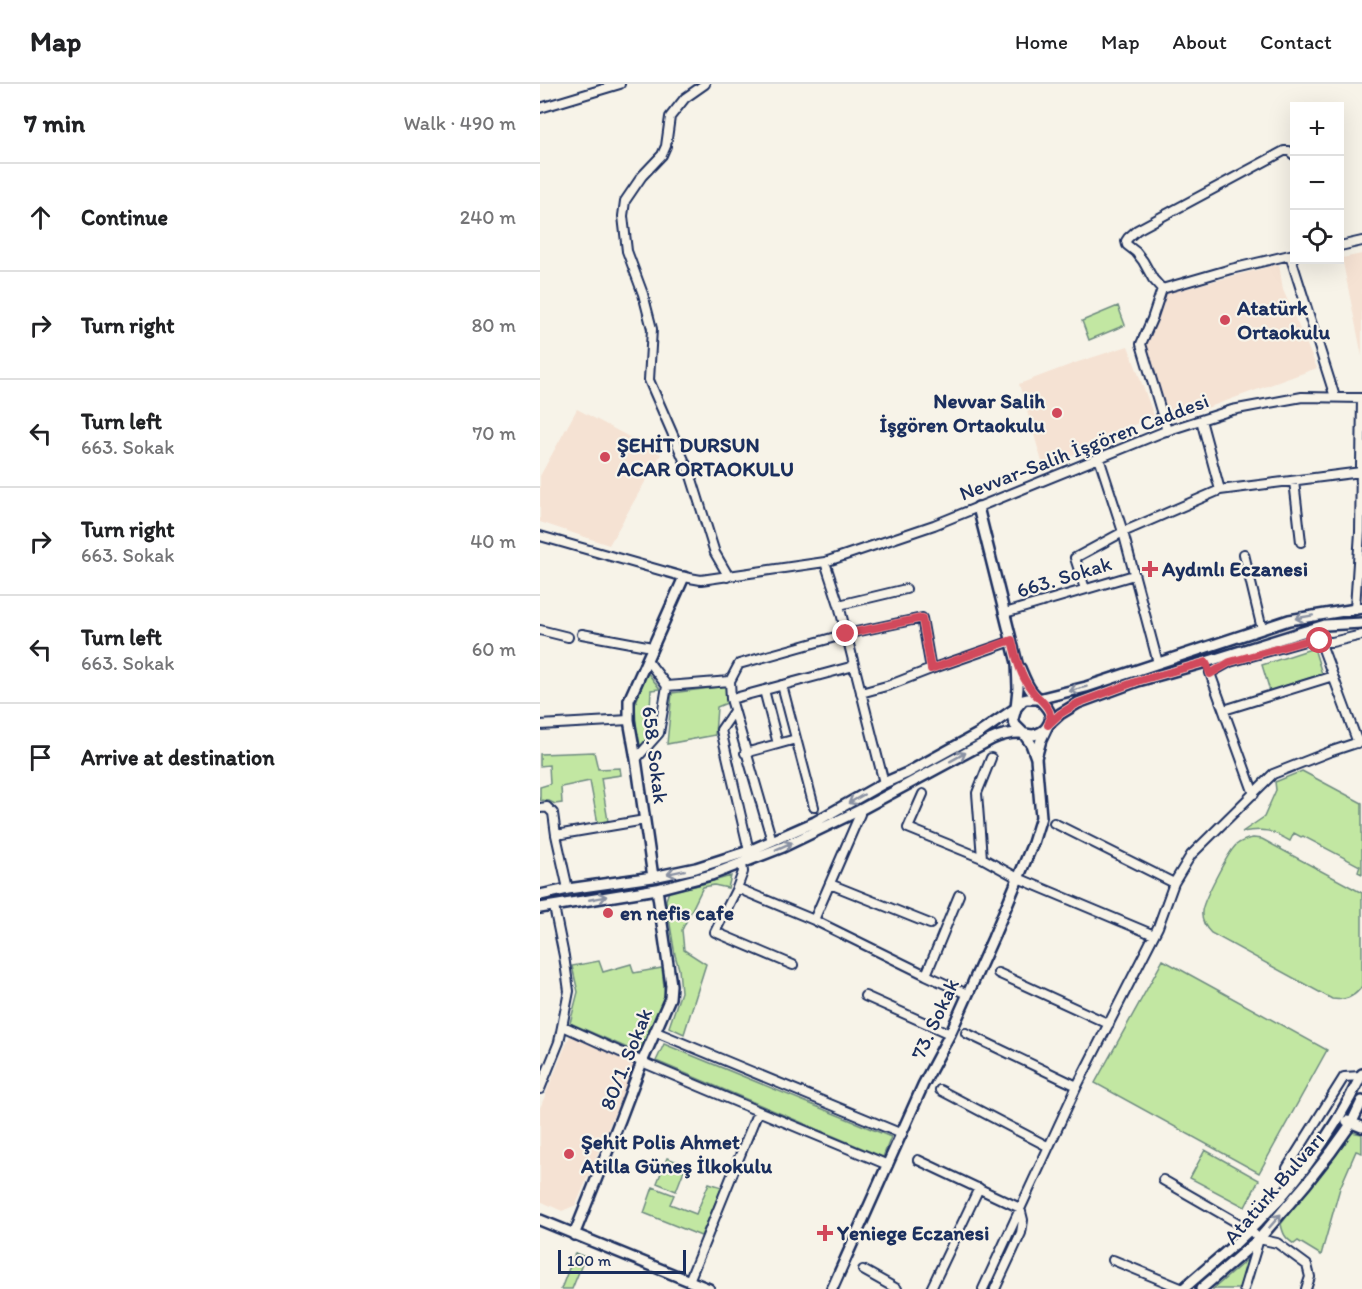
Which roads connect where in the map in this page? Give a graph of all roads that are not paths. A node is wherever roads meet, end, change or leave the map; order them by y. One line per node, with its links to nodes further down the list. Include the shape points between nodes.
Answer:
1 (620, 84): 3 (street)
2 (705, 84): 27 (street, via 685,98 670,117 662,155 625,201 623,216 627,251 652,329 649,380 691,476)
3 (540, 108)
4 (1290, 152): 9 (street, via 1284,151 1128,237 1127,245)
5 (1362, 241): 6 (street)
6 (1344, 243)
7 (1290, 255): 9 (street)
8 (1295, 264): 10 (street)
9 (1162, 289): 13 (street, via 1141,344)
10 (1335, 397): 11 (street, Nevvar-Salih İşgören Caddesi); 12 (street, Nevvar-Salih İşgören Caddesi, via 1302,397)
11 (1362, 398): 15 (street)
12 (1201, 420): 13 (street, Nevvar-Salih İşgören Caddesi); 17 (street)
13 (1167, 431): 14 (street, Nevvar-Salih İşgören Caddesi)
14 (1099, 458): 19 (street, Nevvar-Salih İşgören Caddesi); 20 (street)
15 (1361, 472): 16 (street); 18 (street)
16 (1294, 481): 17 (street); 22 (street)
17 (1220, 490): 20 (street)
18 (1361, 502): 31 (street)
19 (978, 507): 24 (street, Nevvar-Salih İşgören Caddesi); 32 (street)
20 (1123, 532): 25 (street); 29 (street, via 1075,558)
21 (540, 536): 26 (street, Nevvar-Salih İşgören Caddesi)
22 (1301, 542)
23 (1244, 554): 34 (street)
24 (825, 562): 27 (street, Nevvar-Salih İşgören Caddesi); 30 (street)
25 (1134, 575): 29 (street, 663. Sokak); 46 (street)
26 (684, 577): 27 (street, Nevvar-Salih İşgören Caddesi); 42 (street, 658. Sokak)
27 (727, 578)
28 (906, 589): 30 (street)
29 (1085, 589): 32 (street, 663. Sokak)
30 (839, 605): 37 (street)
31 (1359, 608): 34 (street, one-way to 34, via 1289,620)
32 (1005, 613): 40 (street)
33 (1362, 622): 44 (street, via 1325,625)
34 (1262, 629): 46 (street)
35 (540, 630): 39 (street)
36 (582, 634): 42 (street)
37 (846, 634): 47 (street); 48 (street, via 922,618); 51 (street, via 739,664)
38 (1362, 635): 41 (street)
39 (568, 637)
40 (1012, 640): 45 (street); 48 (street)
41 (1320, 641): 49 (street, via 1305,641 1230,662); 50 (street)
42 (652, 647): 43 (street, 658. Sokak)
43 (647, 660): 53 (street); 61 (street, 658. Sokak, via 629,700)
44 (1206, 662): 49 (street); 63 (street, via 1078,703)
45 (1017, 663): 57 (street); 58 (street)
46 (1158, 663): 57 (street, one-way to 57)
47 (854, 666): 52 (street); 55 (street)
48 (931, 669): 55 (street)
49 (1210, 674): 59 (street)
50 (1333, 676): 59 (street); 66 (street)
51 (730, 681): 53 (street); 56 (street)
52 (782, 685): 54 (street); 65 (street)
53 (667, 686): 71 (street, via 659,734)
54 (764, 690): 56 (street); 67 (street)
55 (861, 693): 72 (street)
56 (731, 699): 60 (street)
57 (1038, 699): 58 (street, via 1023,700); 63 (street, via 1049,710)
58 (1016, 708): 64 (street, via 1014,719); 72 (street, via 978,734)
59 (1224, 710): 74 (street)
60 (734, 711): 68 (street); 82 (street, via 722,730)
61 (629, 720): 62 (street); 71 (street, 658. Sokak)
62 (540, 725)
63 (1048, 725): 64 (street, via 1035,735); 70 (street)
64 (1023, 733): 70 (street); 77 (street, one-way to 64, via 992,739)
65 (796, 739): 67 (street); 75 (street)
66 (1360, 742): 74 (street, via 1273,774)
67 (778, 744): 68 (street)
68 (745, 753): 81 (street)
69 (991, 758): 83 (street, via 977,794)
70 (1036, 758): 86 (street, 73. Sokak, via 1041,817)
71 (636, 759): 78 (street, 658. Sokak)
72 (884, 783): 81 (street, one-way to 81)
73 (922, 794): 83 (street, via 908,828)
74 (1254, 794): 87 (street, via 1191,855)
75 (814, 807)
76 (540, 808): 80 (street, via 547,807 553,813)
77 (860, 810): 84 (street, one-way to 77); 88 (street)
78 (645, 820): 80 (street); 85 (street, 658. Sokak)
79 (1054, 823): 87 (street)
80 (556, 835): 90 (street)
81 (772, 841): 82 (street)
82 (749, 851): 85 (street, one-way to 85)
83 (982, 858): 86 (street)
84 (742, 863): 89 (street); 91 (street)
85 (653, 877): 90 (street)
86 (1021, 879): 98 (street); 102 (street, 73. Sokak)
87 (1174, 883): 98 (street)
88 (830, 884): 96 (street); 97 (street)
89 (737, 888): 96 (street); 99 (street, via 716,932)
90 (568, 889): 92 (street)
91 (657, 889): 94 (street, one-way to 91); 106 (street, 80/1. Sokak, via 671,985)
92 (540, 895)
93 (959, 895): 101 (street)
94 (554, 906): 95 (street); 105 (street, via 569,991)
95 (540, 909)
96 (814, 920): 101 (street)
97 (930, 924)
98 (1154, 935): 104 (street)
99 (793, 965)
100 (998, 973): 104 (street)
101 (926, 975): 102 (street)
102 (967, 994): 108 (street, 73. Sokak)
103 (866, 996): 108 (street)
104 (1109, 1024): 111 (street)
105 (562, 1026): 109 (street); 112 (street)
106 (656, 1032): 109 (street, 80/1. Sokak); 119 (street)
107 (966, 1033): 111 (street)
108 (950, 1034): 119 (street, 73. Sokak)
109 (642, 1062): 115 (street); 129 (street, 80/1. Sokak)
110 (1361, 1075): 116 (street, Atatürk Bulvarı); 124 (street, via 1344,1077 1287,1168)
111 (1077, 1086): 120 (street)
112 (540, 1089)
113 (940, 1090): 120 (street)
114 (1362, 1101): 117 (street, Atatürk Bulvarı)
115 (758, 1111): 122 (street); 133 (street)
116 (1340, 1117): 117 (street); 124 (street, Atatürk Bulvarı)
117 (1351, 1124): 118 (street); 130 (street, Atatürk Bulvarı, one-way to 117)
118 (1362, 1127)
119 (902, 1134): 122 (street, 73. Sokak)
120 (1049, 1147): 126 (street)
121 (918, 1160): 125 (street)
122 (888, 1165): 135 (street, 73. Sokak)
123 (1163, 1180): 128 (street)
124 (1293, 1181): 128 (street, Atatürk Bulvarı)
125 (979, 1188): 126 (street); 137 (street)
126 (1020, 1208): 138 (street); 139 (street, via 1021,1233)
127 (540, 1220): 129 (street)
128 (1250, 1230): 130 (street); 140 (street, Atatürk Bulvarı)
129 (574, 1235): 133 (street)
130 (1259, 1239): 141 (street, Atatürk Bulvarı); 142 (street); 143 (street, via 1277,1243 1307,1265 1310,1277)
131 (1113, 1260): 140 (street)
132 (863, 1270): 136 (street)
133 (690, 1281): 134 (street)
134 (709, 1289)
135 (832, 1289)
136 (897, 1289)
137 (931, 1289)
138 (983, 1289)
139 (995, 1289)
140 (1183, 1289)
141 (1201, 1289)
142 (1244, 1289)
143 (1306, 1289)

